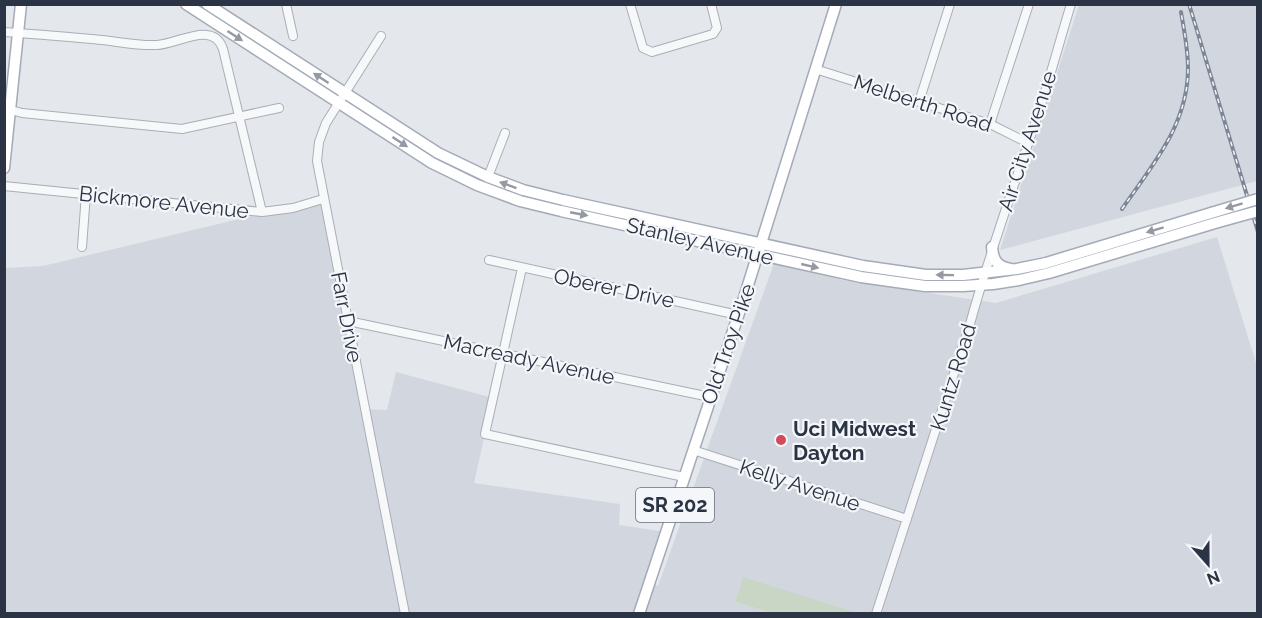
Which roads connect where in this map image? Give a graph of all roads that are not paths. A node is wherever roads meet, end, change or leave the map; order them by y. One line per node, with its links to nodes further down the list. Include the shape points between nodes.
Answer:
1 (21, 4): 12 (main road)
2 (186, 4): 16 (main road, Stanley Avenue, one-way to 16)
3 (207, 4): 16 (main road, Stanley Avenue, one-way to 3)
4 (286, 4): 13 (street)
5 (630, 4): 6 (street, via 642,45 652,52 712,34 717,28)
6 (711, 4)
7 (836, 4): 15 (main road, Old Troy Pike / SR 202)
8 (950, 4): 17 (street)
9 (1029, 4): 21 (street)
10 (1071, 4): 23 (street, Air City Avenue)
11 (4, 32): 12 (street)
12 (19, 32): 19 (main road); 20 (street, via 155,46 201,35 213,36 223,49)
13 (293, 36)
14 (381, 36): 16 (street, Farr Drive)
15 (815, 69): 17 (street, Melberth Road); 35 (main road, Old Troy Pike / SR 202)
16 (342, 98): 25 (main road, Stanley Avenue); 28 (street, Farr Drive, via 319,142 318,171); 35 (main road, Stanley Avenue, one-way to 35, via 432,163 520,201)
17 (919, 102): 21 (street, Melberth Road)
18 (279, 108): 20 (street)
19 (7, 109): 20 (street, via 182,129); 24 (main road)
20 (238, 116): 31 (street)
21 (990, 124): 23 (street, Melberth Road)
22 (505, 133): 25 (street)
23 (1028, 143): 33 (street, Air City Avenue)
24 (4, 168)
25 (488, 177): 35 (main road, Stanley Avenue, one-way to 25, via 523,190)
26 (4, 186): 27 (street, Bickmore Avenue)
27 (86, 194): 31 (street, Bickmore Avenue); 34 (street)
28 (323, 199): 31 (street, Bickmore Avenue); 41 (street, Farr Drive)
29 (1257, 199): 32 (main road, Stanley Avenue, one-way to 32, bridge)
30 (1257, 211): 32 (main road, Stanley Avenue, bridge)
31 (262, 212)
32 (1213, 218): 38 (main road, Stanley Avenue, one-way to 38); 39 (main road, Stanley Avenue, via 1049,273 993,284)
33 (992, 246): 38 (main road, via 996,263); 39 (street, Air City Avenue)
34 (82, 247)
35 (759, 249): 39 (main road, Stanley Avenue, via 861,277 925,286 963,286); 40 (main road, Old Troy Pike / SR 202)
36 (489, 260): 37 (street, Oberer Drive)
37 (522, 267): 40 (street, Oberer Drive); 42 (street)
38 (1017, 269): 39 (main road, Stanley Avenue)
39 (983, 279): 46 (street, Kuntz Road)
40 (738, 315): 43 (main road, Old Troy Pike / SR 202)
41 (348, 321): 42 (street, Macready Avenue); 47 (street, Farr Drive)
42 (503, 354): 43 (street, Macready Avenue); 45 (street, via 485,434)
43 (710, 397): 44 (main road, Old Troy Pike / SR 202)
44 (693, 450): 45 (main road, Old Troy Pike / SR 202); 46 (street, Kelly Avenue)
45 (684, 477): 48 (main road, Old Troy Pike / SR 202)
46 (907, 519): 49 (street, Kuntz Road)
47 (405, 614)
48 (639, 614)
49 (876, 614)

